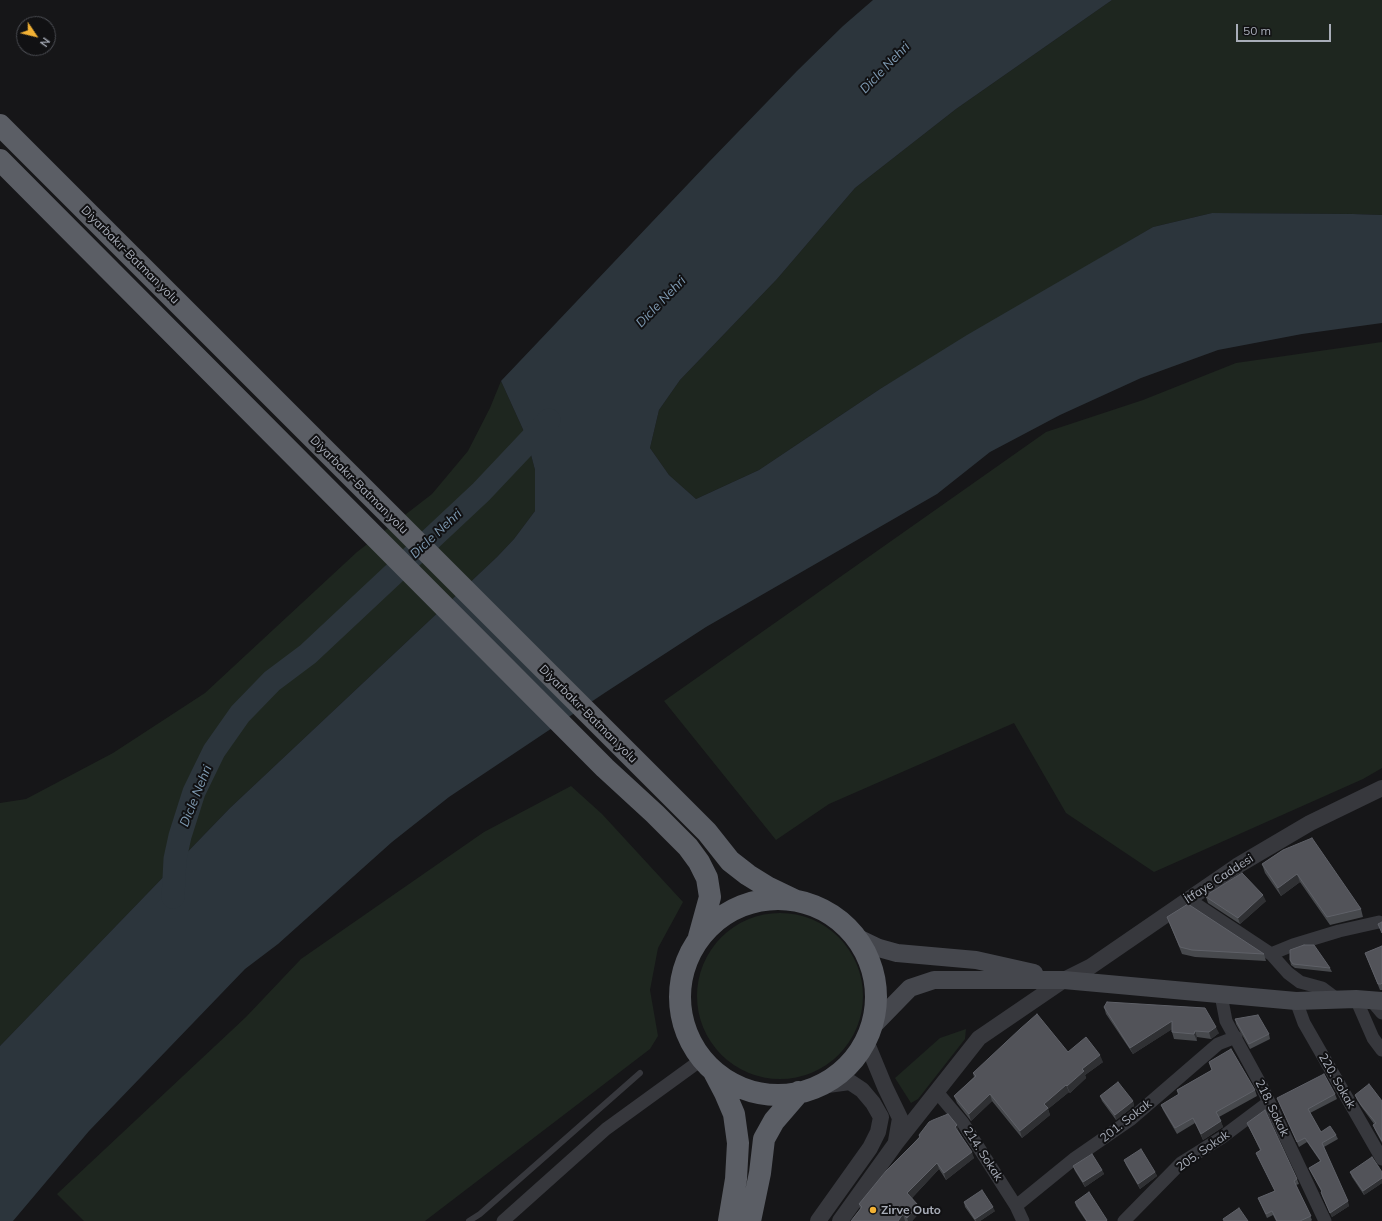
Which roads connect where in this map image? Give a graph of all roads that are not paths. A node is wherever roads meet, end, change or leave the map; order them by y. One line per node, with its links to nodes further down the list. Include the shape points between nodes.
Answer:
1 (0, 125): 5 (highway, Diyarbakır-Batman yolu, via 706,832 730,861 769,888)
2 (0, 160): 8 (highway, via 605,768 688,847 707,878 710,898)
3 (1382, 788): 4 (street, İtfaye Caddesi, via 1310,823 1237,866)
4 (1188, 899): 9 (street); 10 (street, İtfaye Caddesi, via 1090,967)
5 (794, 900): 7 (highway, via 815,905 843,922); 8 (highway, via 784,898 752,901 722,915)
6 (1379, 922): 9 (street, via 1339,931)
7 (854, 936): 10 (main road, via 897,953 976,960); 15 (highway, via 863,947 875,977 876,1009)
8 (699, 937): 18 (highway, via 684,966 679,998 684,1031)
9 (1271, 954): 12 (street, via 1300,982 1322,988)
10 (1064, 980): 11 (main road); 15 (main road, via 934,980 910,988); 22 (street, İtfaye Caddesi, via 979,1038)
11 (1220, 995): 13 (main road); 16 (street, 218. Sokak, via 1226,1021)
12 (1338, 1000): 13 (main road); 14 (main road)
13 (1296, 1001): 25 (street, 220. Sokak, via 1304,1023)
14 (1373, 1004): 17 (street, via 1373,1038)
15 (868, 1035): 20 (highway, via 847,1068); 24 (street, via 885,1087 900,1118)
16 (1236, 1037): 23 (street, 218. Sokak); 26 (street, 201. Sokak, via 1218,1044 1130,1120 1075,1158)
17 (1382, 1050)
18 (706, 1065): 21 (highway, via 725,1081 755,1094 788,1095); 28 (street, via 606,1129); 29 (highway, via 725,1093 734,1114 738,1143 736,1179)
19 (640, 1073): 27 (lane)
20 (820, 1086): 21 (highway); 31 (street, via 850,1082 862,1090 881,1117 878,1132 870,1148)
21 (799, 1092): 30 (highway, via 774,1120 764,1139)
22 (937, 1092): 24 (street, İtfaye Caddesi); 26 (street, 214. Sokak, via 963,1123)
23 (1269, 1102): 34 (street, 205. Sokak, via 1221,1138 1181,1163); 35 (street, 218. Sokak)
24 (896, 1143): 32 (street, İtfaye Caddesi)
25 (1382, 1158)
26 (1016, 1206): 33 (street, 214. Sokak)
27 (469, 1221)
28 (502, 1221)
29 (729, 1221)
30 (750, 1221)
31 (818, 1221)
32 (840, 1221)
33 (1023, 1221)
34 (1124, 1221)
35 (1325, 1221)

